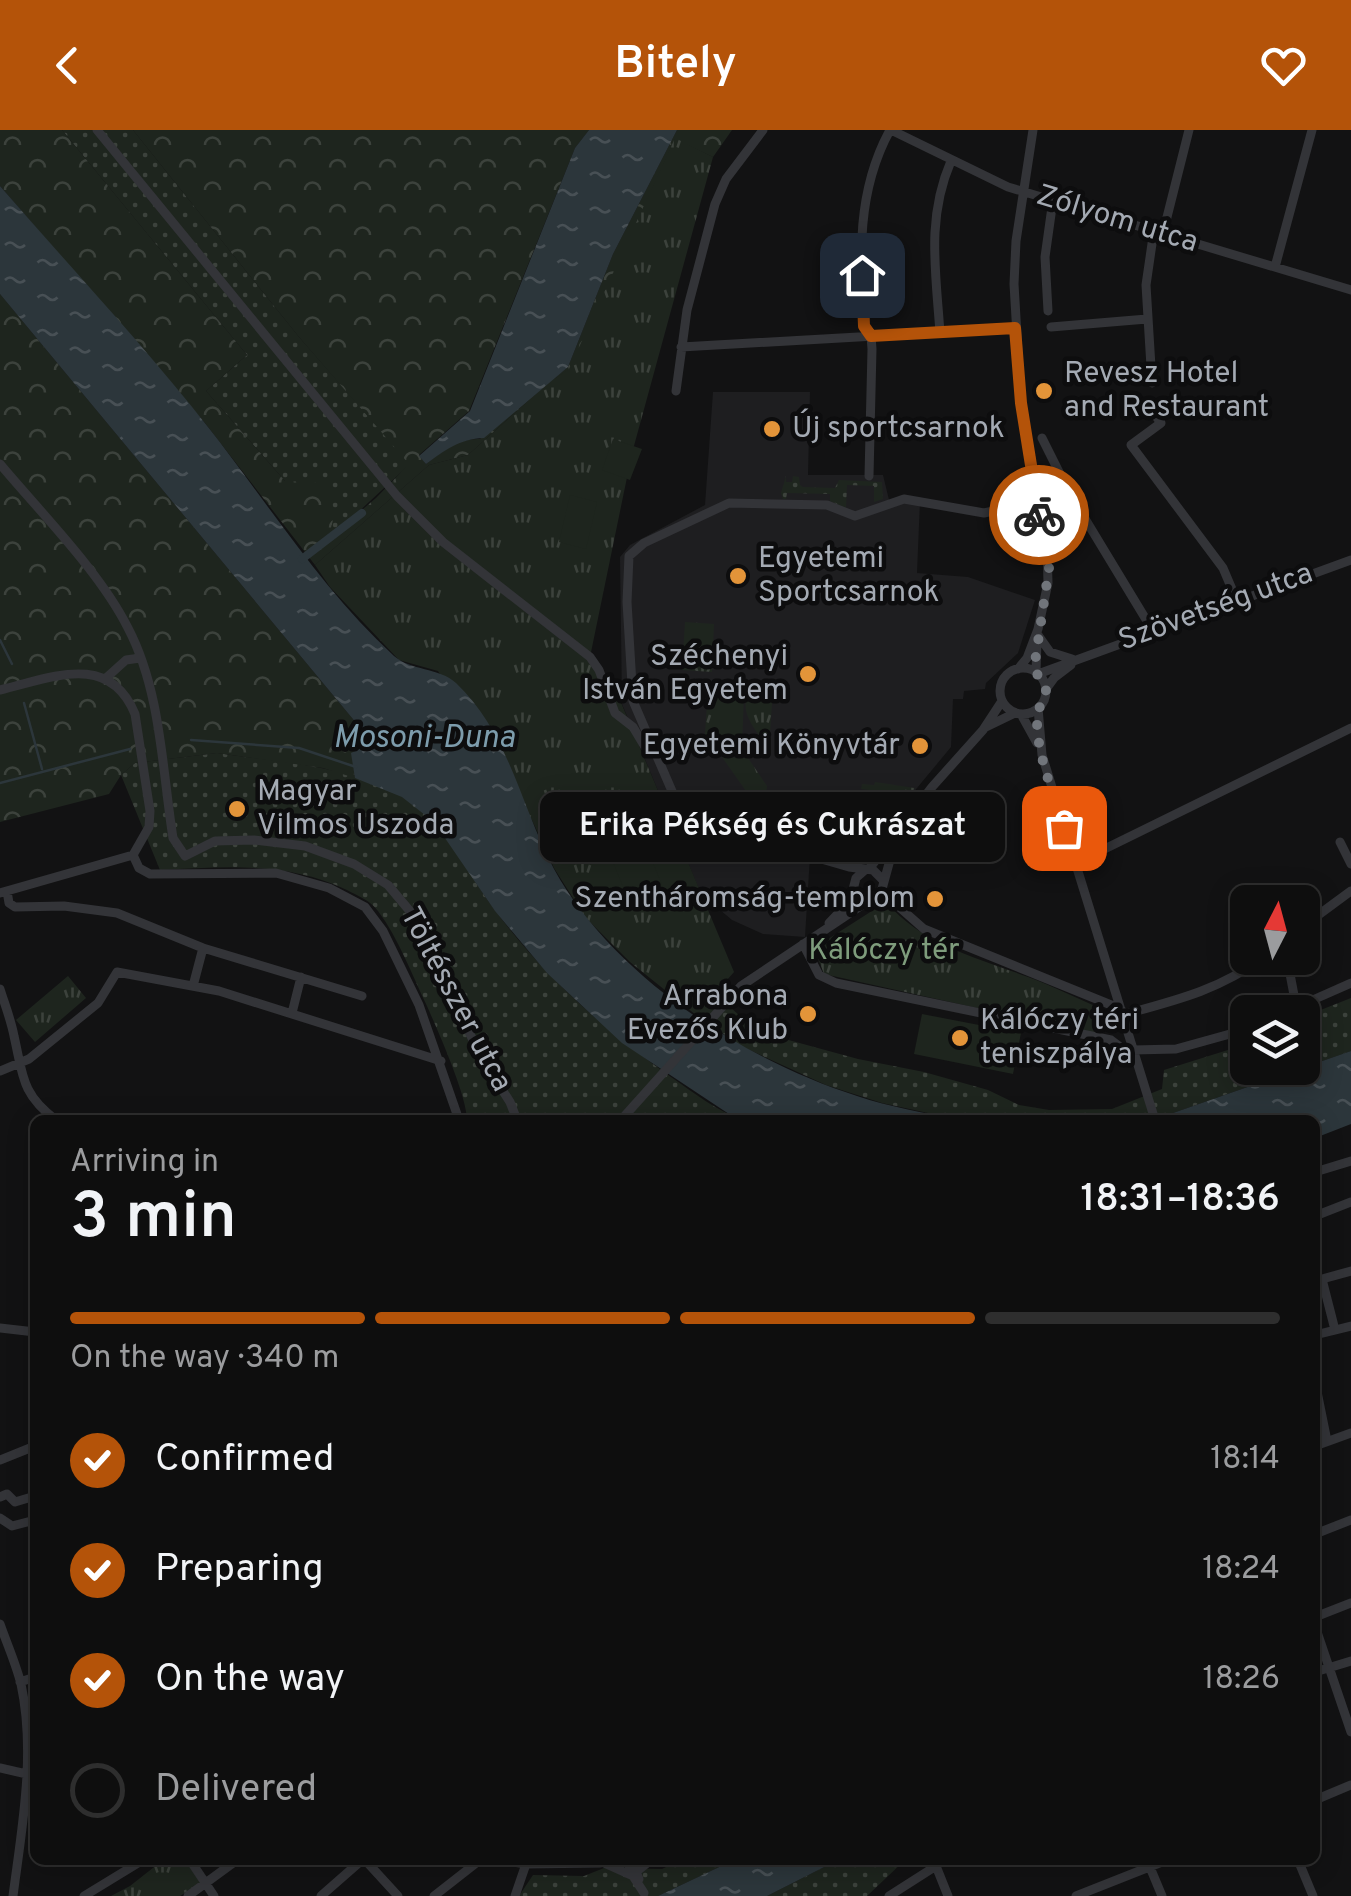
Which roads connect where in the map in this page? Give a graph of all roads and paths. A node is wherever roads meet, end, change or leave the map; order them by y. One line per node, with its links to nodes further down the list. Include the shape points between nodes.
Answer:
1 (97, 130): 45 (street, via 397,496 443,542 590,657 615,713)
2 (763, 130): 19 (street, via 715,204)
3 (891, 130): 7 (street, Zólyom utca); 18 (street, via 876,156 862,219 864,326)
4 (1033, 130): 8 (street)
5 (1190, 130): 10 (street)
6 (1312, 130): 11 (street)
7 (951, 161): 8 (street, Zólyom utca); 17 (street, via 933,228)
8 (1023, 191): 9 (street, Zólyom utca); 16 (street)
9 (1053, 200): 10 (street, Zólyom utca); 13 (street, via 1044,257)
10 (1158, 232): 11 (street, Zólyom utca); 14 (street, via 1146,285)
11 (1276, 268): 12 (street, Zólyom utca)
12 (1351, 290)
13 (1048, 311)
14 (1147, 320): 15 (street); 20 (street)
15 (1050, 327)
16 (1015, 328): 17 (street); 27 (street)
17 (940, 333): 18 (street)
18 (871, 336): 19 (street); 25 (street)
19 (681, 347): 21 (street)
20 (1152, 383)
21 (676, 390)
22 (1147, 404): 29 (street, via 1161,422 1131,445 1223,568)
23 (1042, 438): 26 (street)
24 (0, 464): 32 (street, via 99,584)
25 (869, 476)
26 (1070, 494): 27 (street); 30 (street)
27 (1036, 500): 31 (street, via 1049,568); 45 (street, via 984,513 908,499 855,516 827,505 735,502 635,549 626,566 632,697)
28 (1351, 560): 29 (street, Szövetség utca)
29 (1237, 600): 30 (street, Szövetség utca)
30 (1153, 631): 33 (street, Szövetség utca)
31 (1038, 632): 33 (street, via 1050,652); 34 (street); 35 (street)
32 (140, 658): 36 (street, via 126,660); 81 (street, Töltésszer utca, via 178,848 185,856 216,841 306,846 388,885 414,916)
33 (1078, 658): 35 (street, Szövetség utca); 38 (street, Szövetség utca)
34 (1018, 668): 35 (street); 39 (street, via 1003,679)
35 (1037, 673): 38 (street)
36 (106, 678): 37 (street, via 83,672); 48 (street, via 129,699 144,771 149,828)
37 (0, 690)
38 (1046, 690): 40 (street)
39 (1002, 701): 41 (street); 43 (street)
40 (1038, 708): 41 (street); 44 (street)
41 (1018, 714): 43 (street); 44 (street)
42 (1351, 728): 50 (street)
43 (983, 730): 46 (street)
44 (1042, 755): 50 (street)
45 (656, 760): 49 (street, via 684,825 701,844)
46 (899, 832): 52 (street); 53 (street)
47 (1340, 842): 51 (street)
48 (132, 855): 55 (street); 76 (street, Töltésszer utca, via 150,874 276,873 366,907)
49 (828, 860): 52 (street); 54 (street)
50 (1074, 864): 64 (street)
51 (1351, 864)
52 (867, 870): 53 (street); 54 (street)
53 (882, 878): 57 (street)
54 (855, 885): 57 (street, via 864,896); 59 (street, via 850,901)
55 (3, 892): 61 (street, via 22,909 118,913)
56 (1351, 892): 58 (street)
57 (874, 896): 59 (street); 70 (street, via 890,898 924,929)
58 (1320, 914)
59 (820, 932): 60 (street)
60 (802, 944): 74 (street, via 827,979); 82 (street, via 741,986)
61 (203, 948): 63 (street); 66 (street)
62 (1235, 975): 71 (street, via 1191,996)
63 (301, 977): 68 (street); 72 (street)
64 (1112, 982): 70 (street); 71 (street)
65 (1351, 983): 69 (street)
66 (193, 986): 72 (street); 77 (street, via 115,974 98,1003)
67 (0, 989): 77 (street)
68 (362, 996)
69 (1320, 996)
70 (1098, 998): 71 (street)
71 (1122, 1012): 75 (street)
72 (292, 1014): 76 (street)
73 (1230, 1034): 75 (street, via 1176,1049)
74 (1119, 1046)
75 (1133, 1050): 83 (street)
76 (441, 1061): 80 (street, Töltésszer utca)
77 (18, 1062): 78 (street); 79 (street, via 28,1093)
78 (0, 1071)
79 (51, 1115)
80 (458, 1115)
81 (514, 1115)
82 (626, 1115)
83 (1153, 1115)
84 (1351, 1161): 85 (street)
85 (1320, 1170)
86 (1351, 1202): 87 (street)
87 (1320, 1214)
88 (1351, 1271): 89 (street)
89 (1320, 1280)
90 (1320, 1283): 93 (street)
91 (1351, 1326): 93 (street)
92 (0, 1328): 94 (street)
93 (1335, 1330): 95 (street)
94 (30, 1331)
95 (1320, 1334)
96 (1320, 1418): 98 (street)
97 (1351, 1433): 98 (street)
98 (1327, 1442): 99 (street)
99 (1320, 1444)
100 (30, 1448): 101 (street)
101 (0, 1460)
102 (0, 1497): 103 (street)
103 (30, 1498)
104 (0, 1518): 106 (street, via 12,1526)
105 (1351, 1520): 107 (street)
106 (30, 1521)
107 (1320, 1532)
108 (1351, 1604): 109 (street)
109 (1320, 1616)
110 (0, 1624): 112 (street)
111 (1320, 1643): 114 (street)
112 (5, 1652): 117 (street)
113 (1351, 1660): 114 (street)
114 (1328, 1669): 115 (street); 118 (street)
115 (1320, 1671)
116 (30, 1678): 117 (street)
117 (20, 1682): 119 (street)
118 (1351, 1732)
119 (30, 1765)
120 (0, 1768): 121 (street)
121 (30, 1776)
122 (30, 1783): 143 (street)
123 (1351, 1785): 124 (street)
124 (1320, 1798)
125 (135, 1865): 144 (street)
126 (193, 1865): 141 (street)
127 (231, 1865): 141 (street)
128 (357, 1865): 147 (street)
129 (368, 1865): 148 (street)
130 (474, 1865): 149 (street)
131 (526, 1865): 150 (street)
132 (611, 1865): 142 (street, via 634,1876)
133 (629, 1865): 140 (street)
134 (645, 1865): 140 (street)
135 (934, 1865): 151 (street)
136 (938, 1865): 152 (street)
137 (1144, 1865): 153 (street)
138 (1149, 1865): 154 (street)
139 (1300, 1865): 155 (street)
140 (636, 1872): 142 (street)
141 (206, 1884): 145 (street); 146 (street)
142 (645, 1894)
143 (13, 1896)
144 (84, 1896)
145 (188, 1896)
146 (214, 1896)
147 (321, 1896)
148 (398, 1896)
149 (434, 1896)
150 (515, 1896)
151 (889, 1896)
152 (948, 1896)
153 (1076, 1896)
154 (1162, 1896)
155 (1313, 1896)

